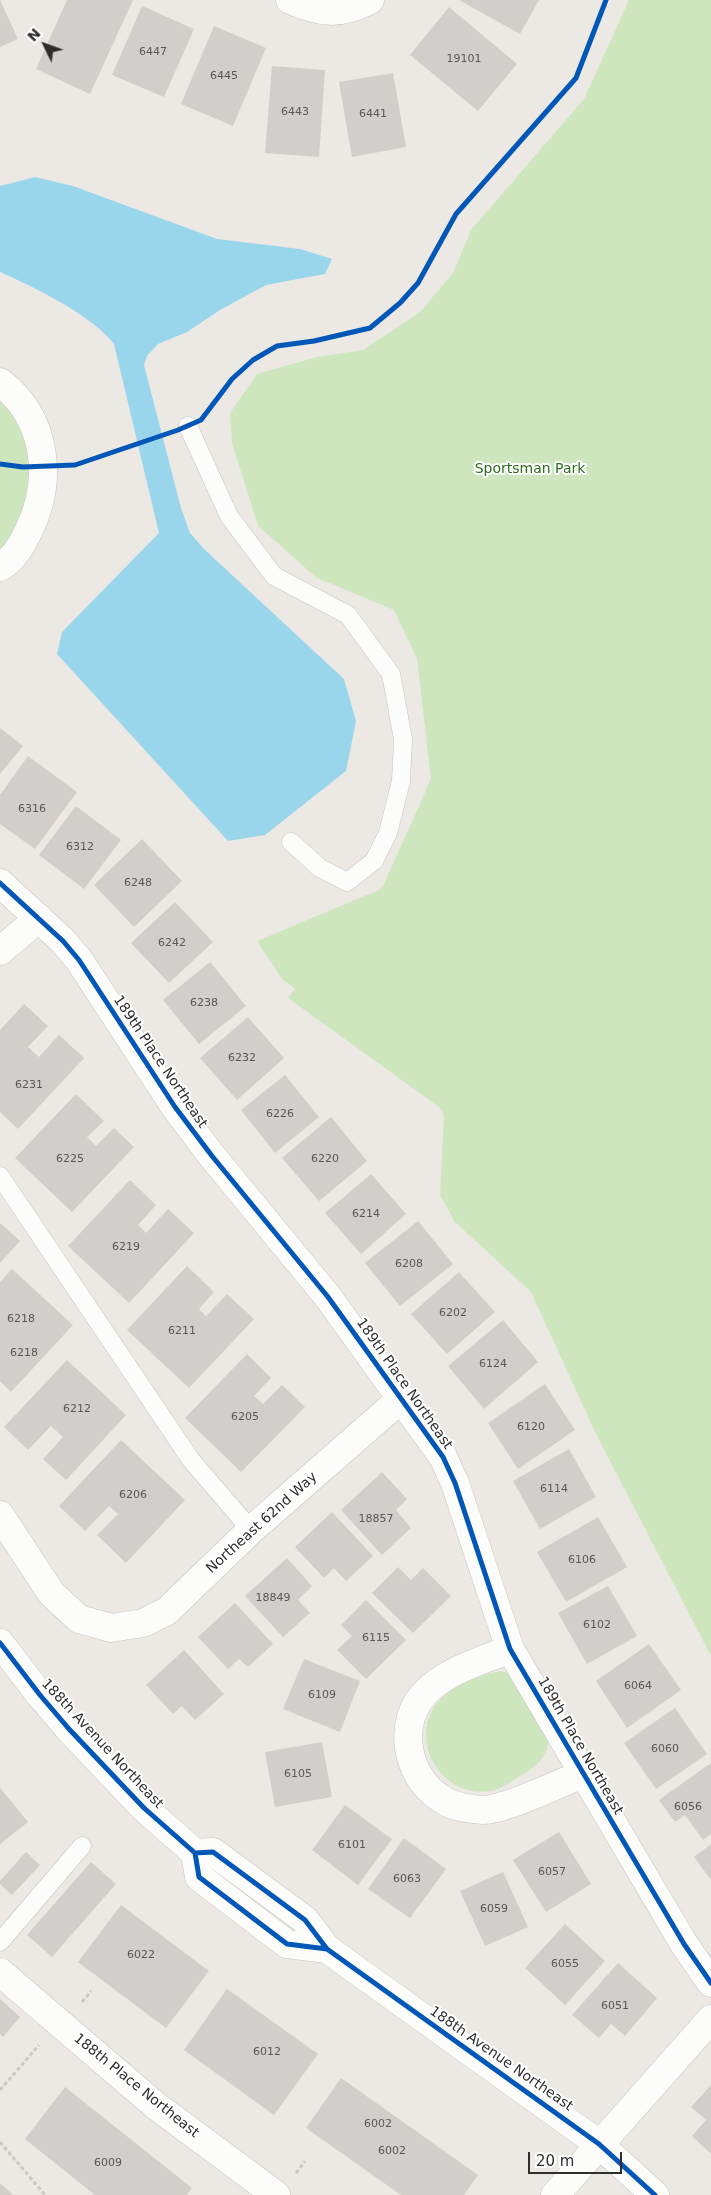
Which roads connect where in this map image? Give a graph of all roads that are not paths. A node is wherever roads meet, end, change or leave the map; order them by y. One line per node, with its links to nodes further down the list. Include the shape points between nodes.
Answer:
1 (290, 0): 2 (street, via 309,8 334,12)
2 (363, 4)
3 (0, 382): 5 (street, via 21,402 33,420 44,467 36,517 19,550)
4 (188, 426): 6 (lane, via 229,516 274,576 348,615 391,674 403,739 402,781 388,833 374,861 347,882 320,868)
5 (0, 567)
6 (291, 842)
7 (0, 883): 8 (street, 189th Place Northeast)
8 (39, 918): 9 (street); 11 (street, 189th Place Northeast, via 79,960 180,1114 328,1297)
9 (0, 951)
10 (0, 1176): 13 (lane, via 191,1460)
11 (402, 1398): 13 (street, Northeast 62nd Way); 15 (street, 189th Place Northeast, via 443,1456 455,1483)
12 (0, 1516): 13 (street, Northeast 62nd Way, via 51,1594 79,1619 111,1628 143,1623 167,1611)
13 (252, 1530)
14 (0, 1643): 22 (street, 188th Avenue Northeast, via 69,1729 144,1808 195,1853 213,1852 305,1920 327,1949)
15 (510, 1649): 16 (street, 189th Place Northeast); 16 (street, via 442,1678 424,1693 412,1714 408,1738 411,1761 422,1782 440,1799 462,1808 486,1810)
16 (583, 1774): 20 (street, 189th Place Northeast, via 684,1944)
17 (82, 1846): 18 (lane)
18 (0, 1942)
19 (0, 1972): 23 (street, 188th Place Northeast, via 155,2105)
20 (711, 1983)
21 (711, 2019): 22 (street)
22 (599, 2144): 24 (street); 25 (street, 188th Avenue Northeast)
23 (276, 2195)
24 (555, 2195)
25 (655, 2195)

